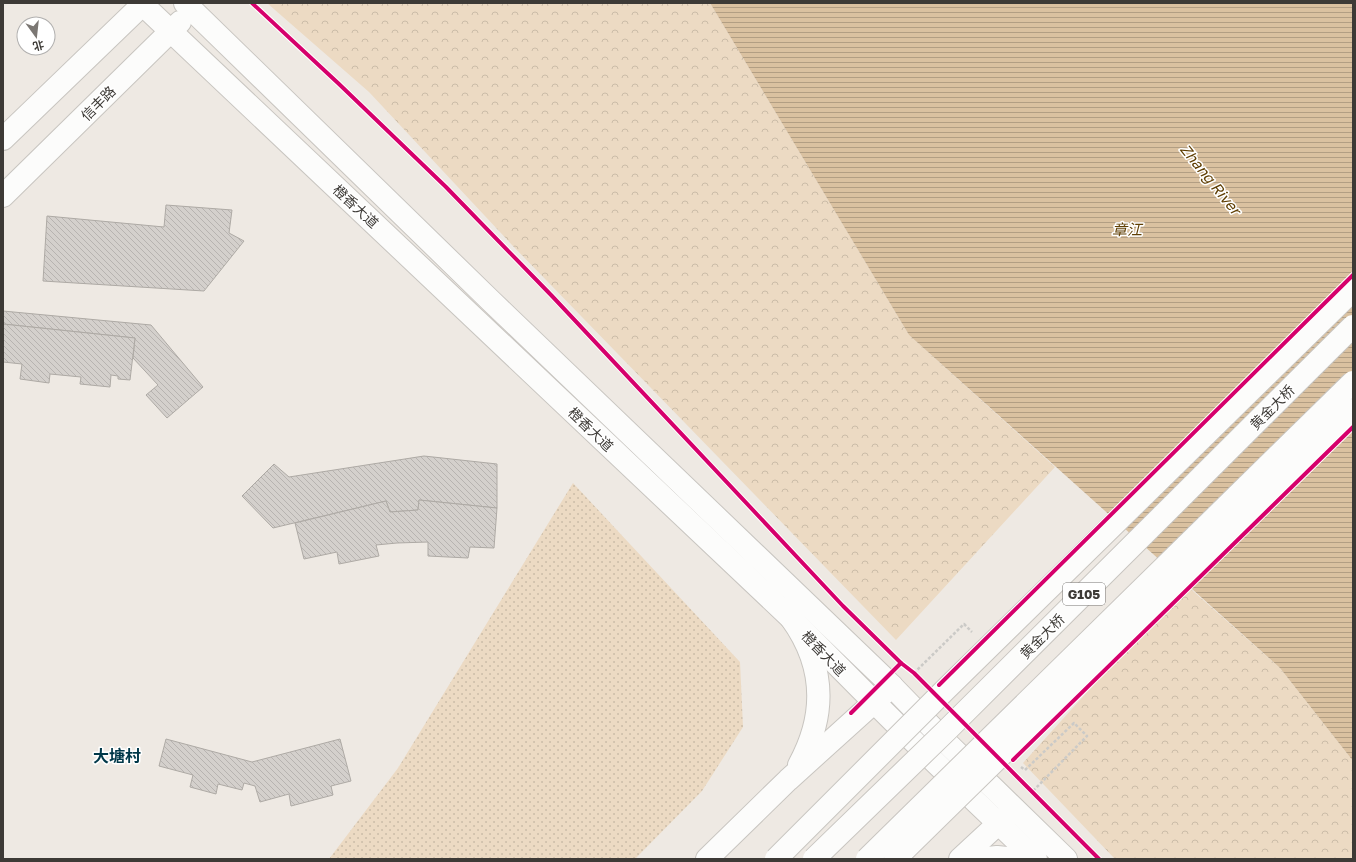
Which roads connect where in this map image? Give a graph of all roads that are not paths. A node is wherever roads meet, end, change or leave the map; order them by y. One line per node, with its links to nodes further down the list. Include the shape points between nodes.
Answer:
1 (142, 3): 3 (main road, 橙香大道); 4 (main road)
2 (189, 6): 3 (main road, 信丰路); 11 (main road, 橙香大道)
3 (170, 31): 5 (main road, 信丰路); 10 (main road, 橙香大道)
4 (3, 140)
5 (3, 196)
6 (1353, 290): 17 (main road, bridge)
7 (1353, 326): 18 (main road, 黄金大桥 / G105, bridge)
8 (1353, 382): 19 (main road, G105, bridge)
9 (1353, 410): 20 (main road, bridge)
10 (790, 618): 12 (main road, 橙香大道); 13 (main road, via 808,645 818,680 819,698 814,734 799,766)
11 (892, 686): 12 (main road); 14 (main road, 橙香大道)
12 (873, 703): 13 (main road); 15 (main road, 橙香大道)
13 (788, 780): 16 (main road)
14 (1014, 808): 15 (main road); 25 (main road, 橙香大道)
15 (998, 823): 21 (main road); 24 (main road, 橙香大道)
16 (707, 859)
17 (776, 859)
18 (814, 859)
19 (867, 859)
20 (895, 859)
21 (960, 859)
22 (979, 859): 23 (main road)
23 (1018, 859)
24 (1036, 859)
25 (1066, 859)

